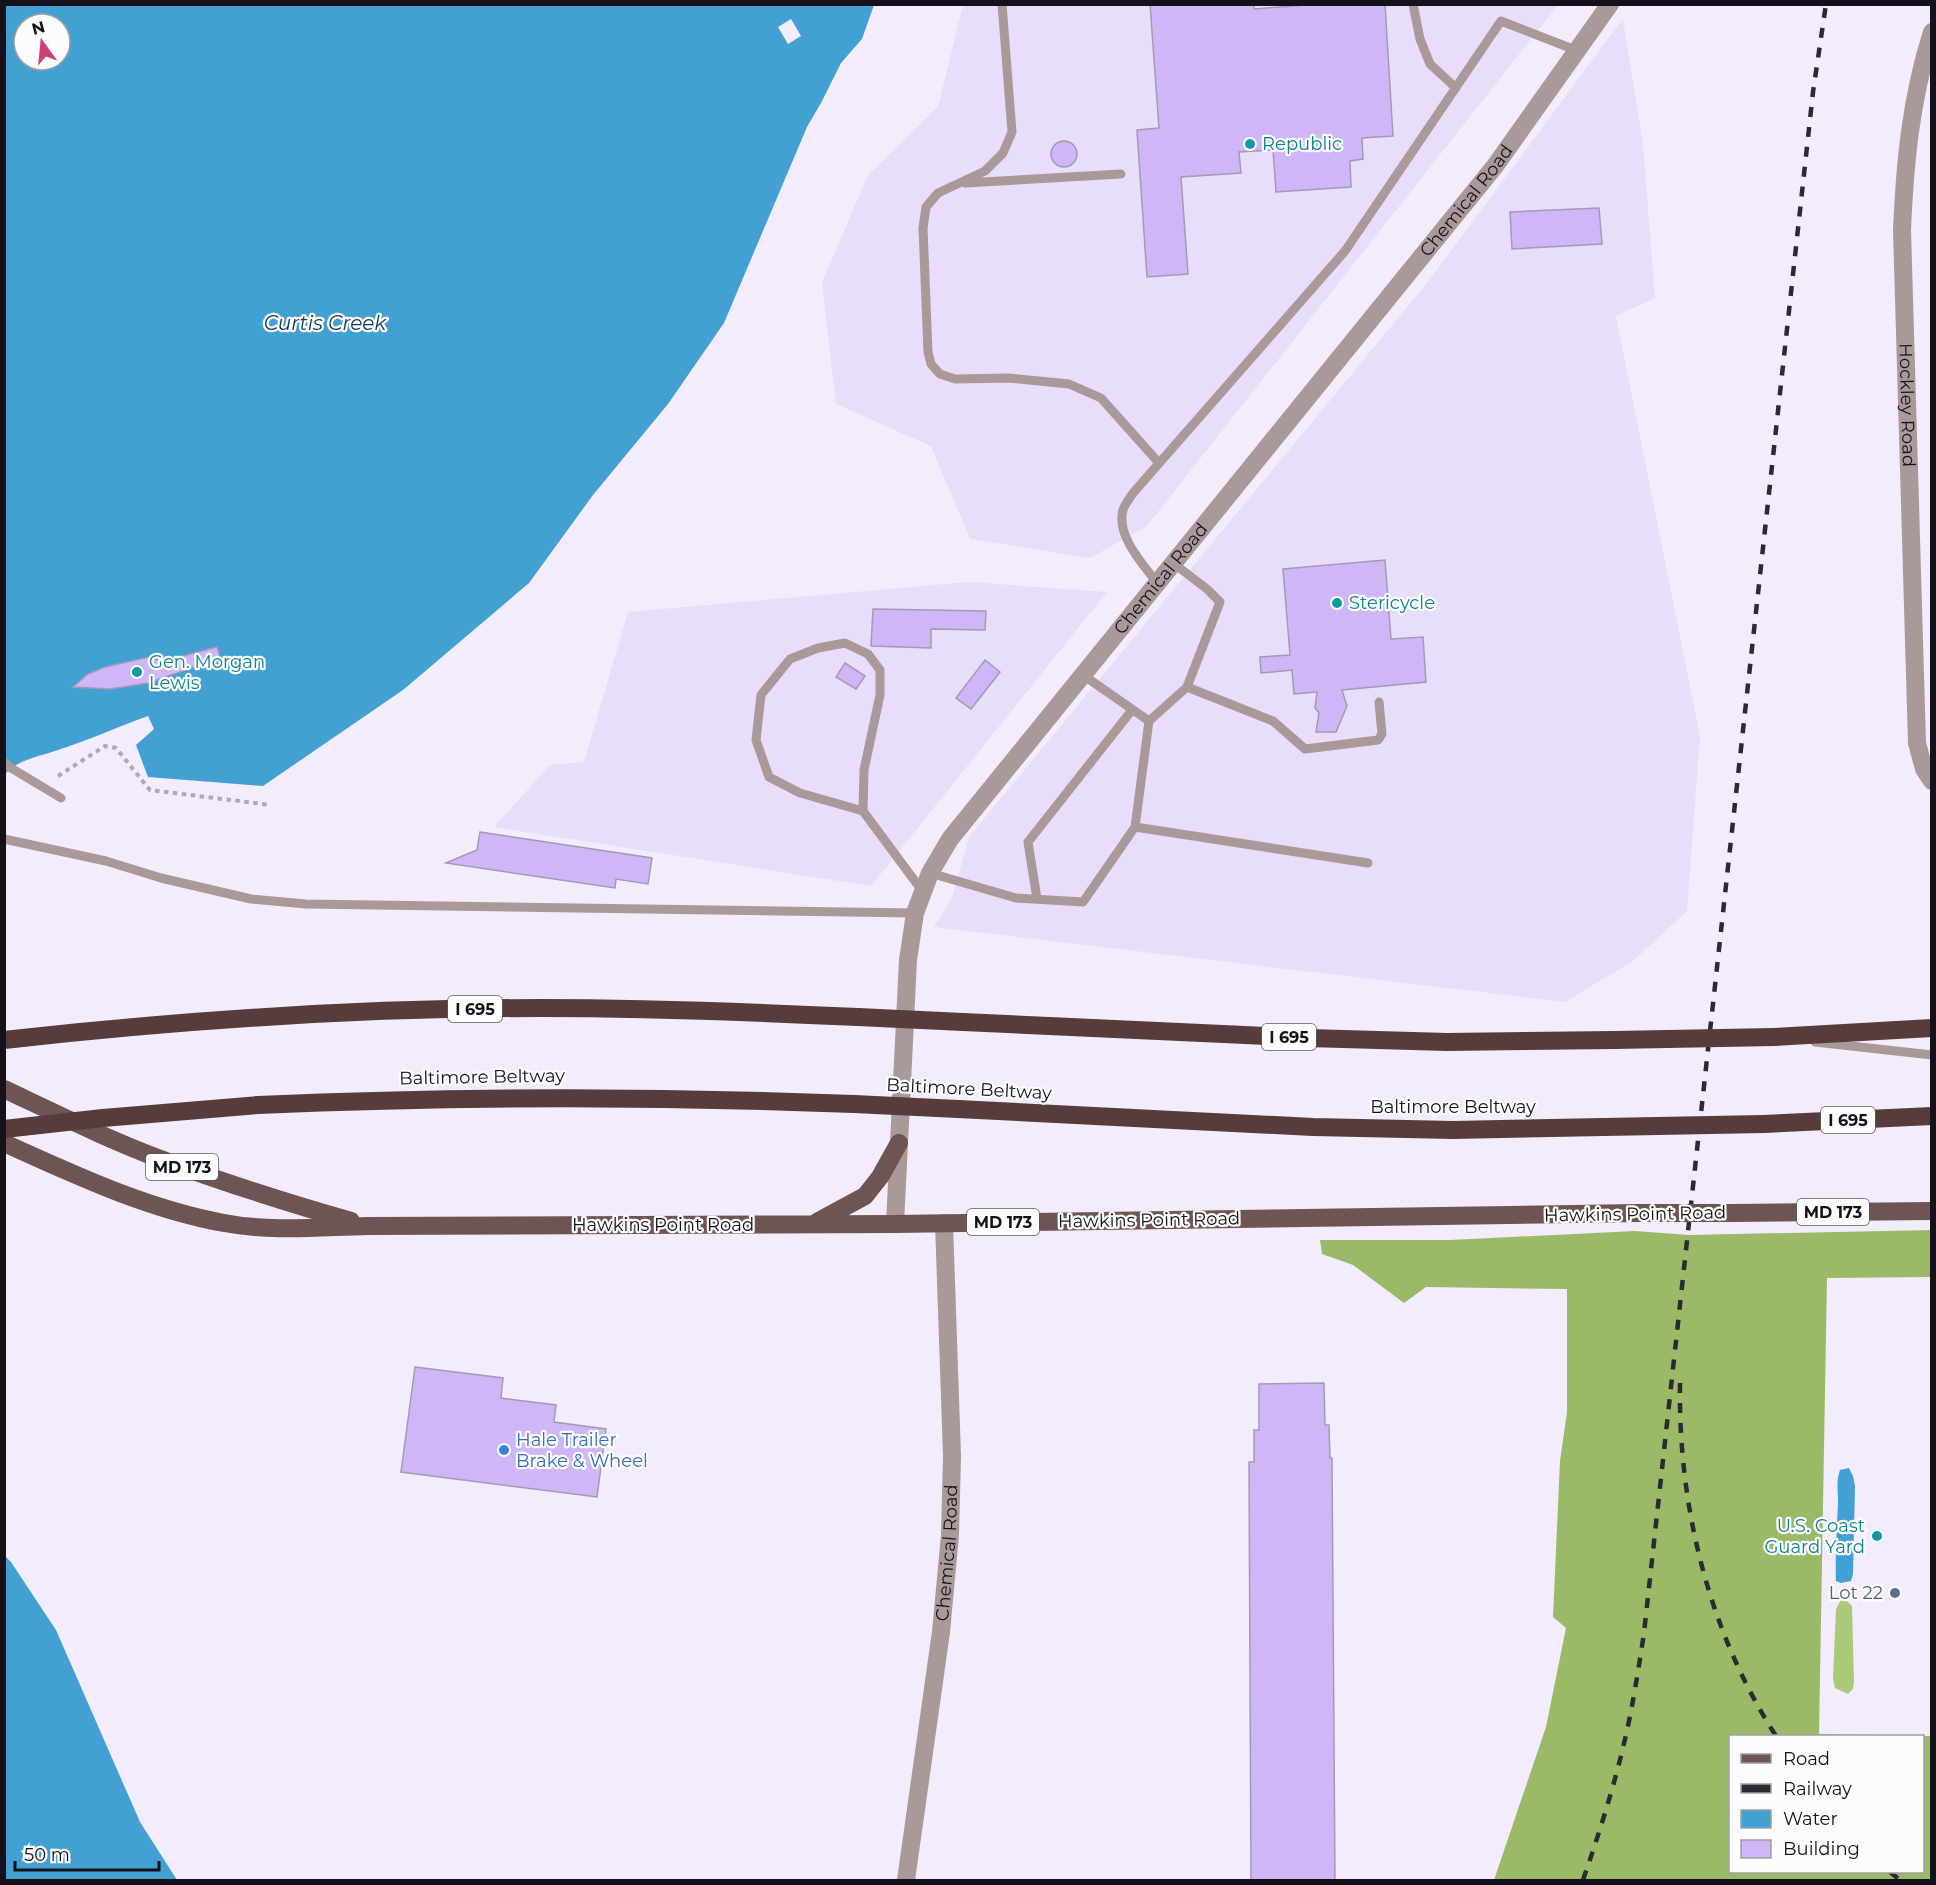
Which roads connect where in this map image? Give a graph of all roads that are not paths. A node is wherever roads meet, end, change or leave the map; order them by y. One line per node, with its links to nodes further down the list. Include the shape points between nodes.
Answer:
1 (1002, 4): 8 (lane, via 1012,132 1003,153 985,171)
2 (1413, 4): 6 (lane, via 1430,64)
3 (1610, 4): 5 (street, Chemical Road)
4 (1932, 32): 18 (street, Hockley Road, via 1911,112 1902,230 1917,743 1924,769)
5 (1578, 51): 6 (lane, via 1501,21); 10 (street, Chemical Road, via 1495,166)
6 (1456, 88): 9 (lane, via 1345,251)
7 (1121, 174): 8 (lane)
8 (960, 184): 9 (lane, via 938,193 926,207 923,228 931,364 940,374 955,379 1009,378 1069,384 1101,398)
9 (1160, 462): 11 (lane, via 1133,493 1123,510 1122,525 1129,543)
10 (1173, 563): 11 (street, Chemical Road); 13 (lane, via 1220,602)
11 (1157, 583): 12 (street, Chemical Road)
12 (1083, 675): 15 (lane); 24 (street, Chemical Road, via 950,838)
13 (1187, 687): 14 (lane, via 1273,721 1305,749 1378,740 1382,734); 16 (lane)
14 (1379, 702)
15 (1132, 710): 16 (lane); 26 (lane, via 1028,842)
16 (1149, 721): 21 (lane)
17 (4, 762): 19 (lane)
18 (1932, 781)
19 (61, 798)
20 (863, 810): 20 (lane, via 864,770 880,695 880,670 868,654 845,643 818,648 790,659 761,695 756,740 769,777 800,793); 25 (lane)
21 (1135, 827): 23 (lane); 26 (lane, via 1083,902)
22 (4, 839): 27 (lane, via 251,899 306,904)
23 (1368, 863)
24 (930, 873): 25 (street, Chemical Road); 26 (lane, via 1017,898)
25 (923, 892): 27 (street, Chemical Road)
26 (1037, 899)
27 (915, 913): 36 (street, Chemical Road, via 908,960)
28 (1932, 1028): 29 (highway, I 695)
29 (1774, 1037): 30 (highway, I 695, bridge, via 1447,1042 705,1010 539,1008 246,1018); 31 (lane)
30 (4, 1040)
31 (1932, 1054)
32 (4, 1089): 41 (main road, MD 173, via 163,1160)
33 (1932, 1116): 34 (highway, Baltimore Beltway / I 695, bridge, via 1764,1124 1452,1130 704,1098 540,1097 258,1105)
34 (4, 1129)
35 (4, 1143): 41 (main road, MD 173, via 145,1202 225,1223 283,1228)
36 (899, 1143): 39 (main road, via 865,1196); 40 (street, Chemical Road)
37 (1932, 1210): 38 (main road, Hawkins Point Road / MD 173, bridge)
38 (944, 1223): 40 (main road, Hawkins Point Road / MD 173); 42 (street, Chemical Road, via 952,1456 950,1535 941,1632)
39 (813, 1224): 40 (main road, Hawkins Point Road / MD 173); 41 (main road, Hawkins Point Road / MD 173)
40 (895, 1224)
41 (367, 1226)
42 (906, 1881)

